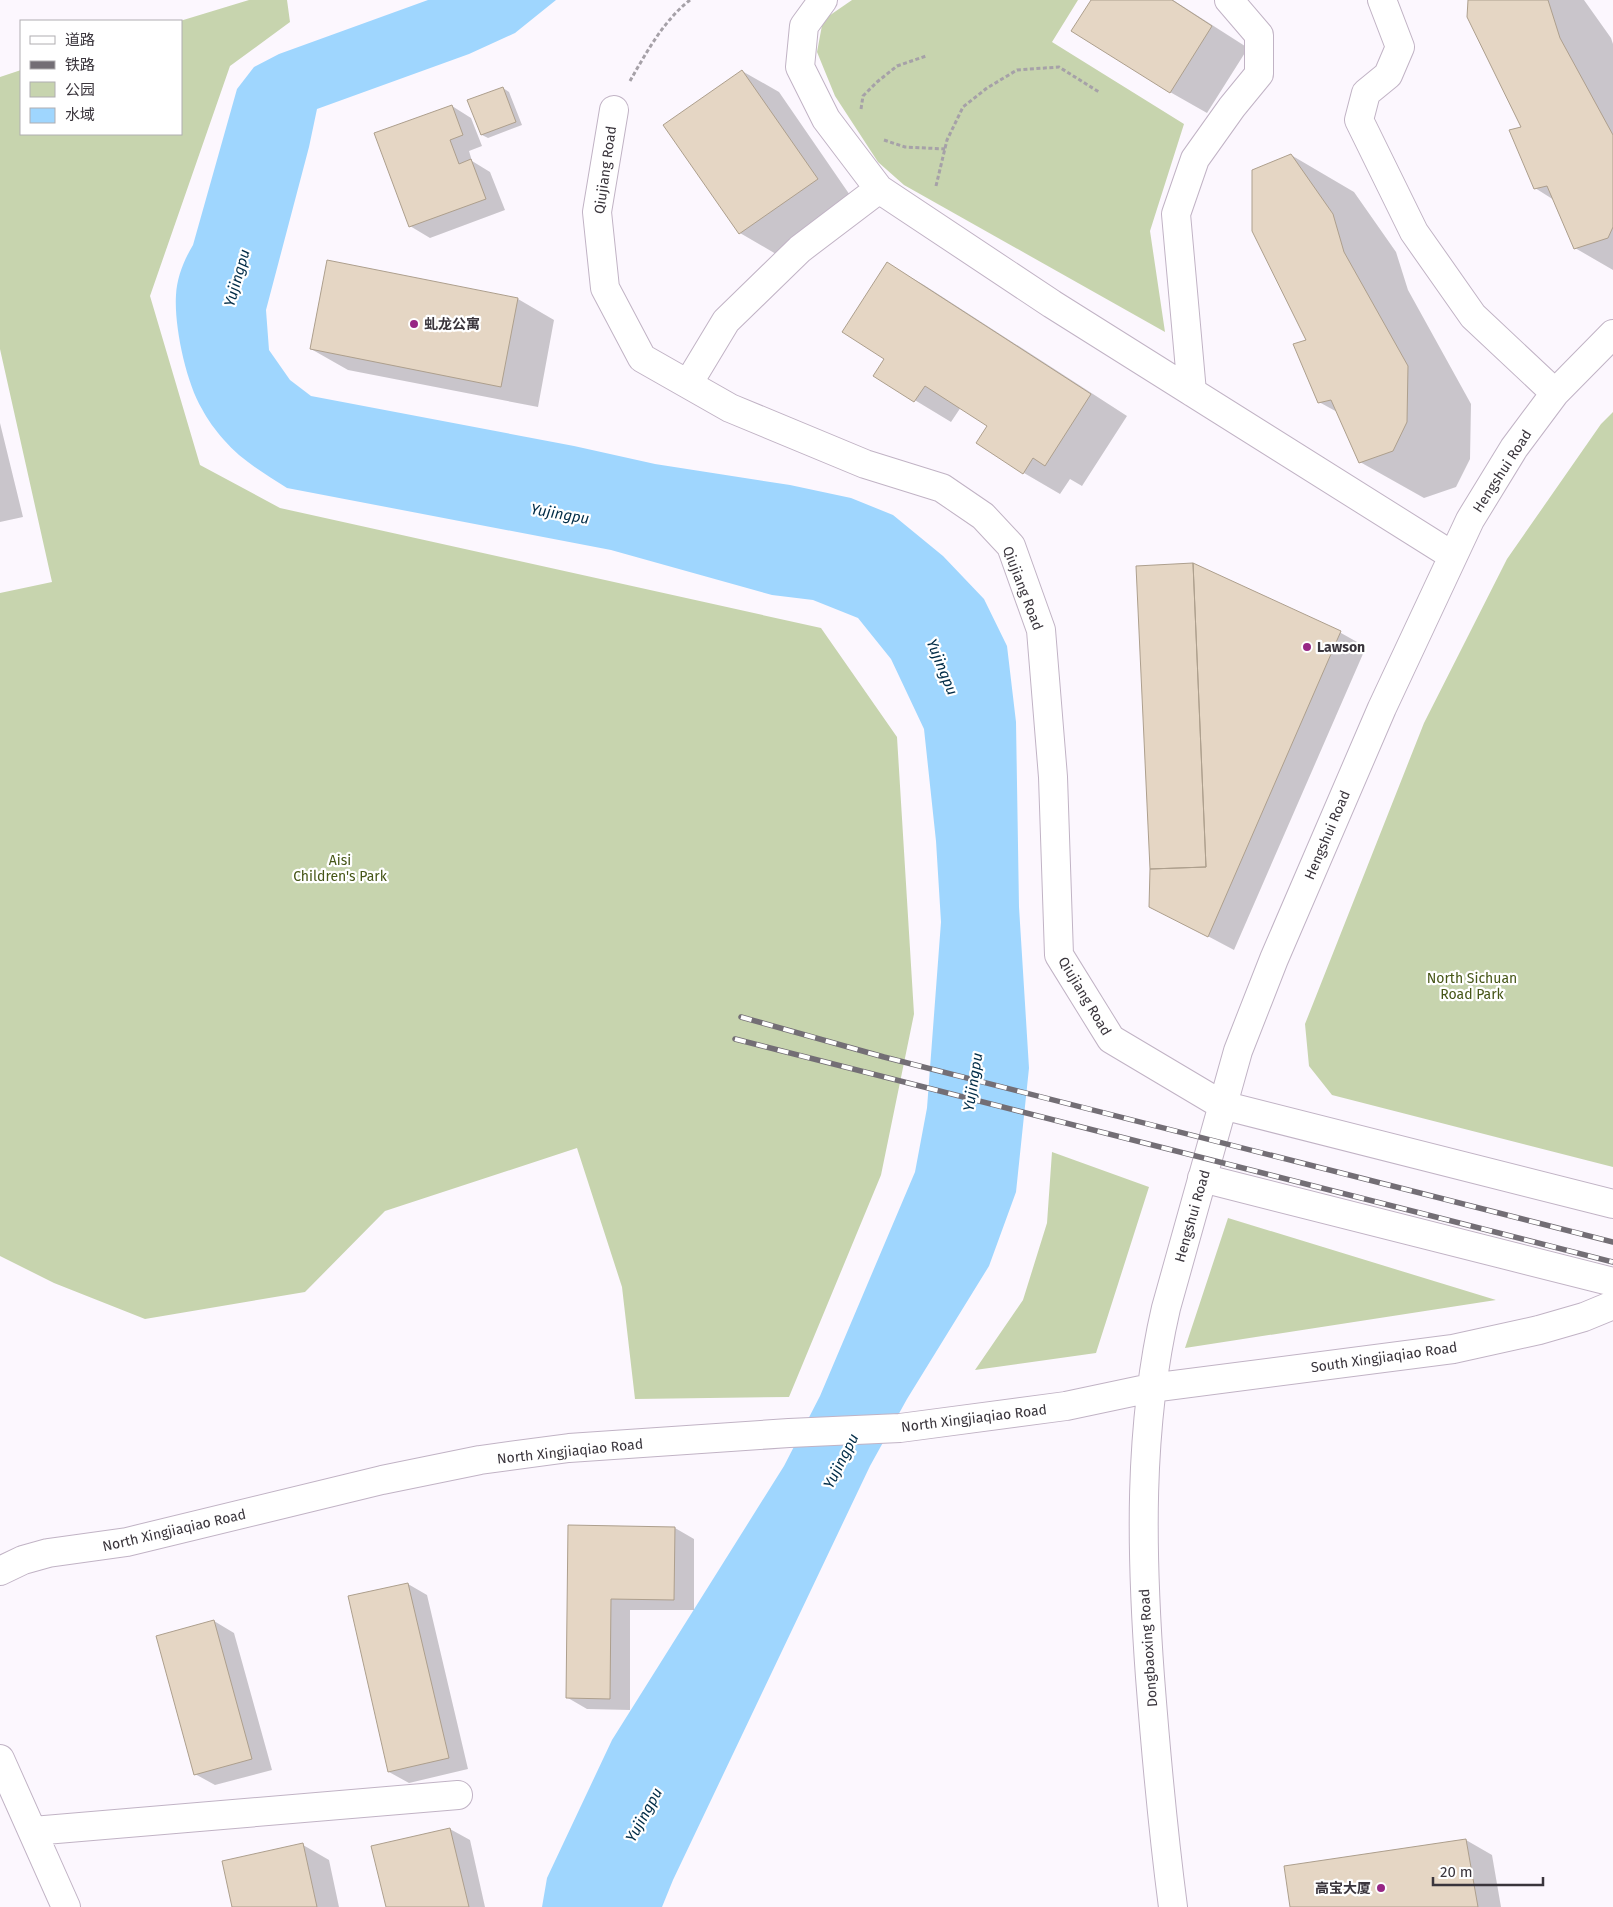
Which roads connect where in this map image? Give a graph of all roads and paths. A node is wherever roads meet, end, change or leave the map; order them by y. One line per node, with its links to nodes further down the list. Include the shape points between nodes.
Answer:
1 (690, 0): 7 (path, via 680,8 647,52)
2 (823, 0): 8 (street, via 804,26 800,67)
3 (1229, 0): 15 (street, via 1259,35 1259,74 1195,159 1176,214)
4 (1382, 0): 16 (street, via 1400,47 1388,75 1366,93 1359,120 1414,232 1473,316)
5 (926, 56): 8 (path, via 897,66 876,82 863,96 859,119)
6 (1100, 92): 10 (path, via 1059,67 1017,70 963,107)
7 (614, 110): 14 (street, Qiujiang Road, via 597,212 605,288 642,358)
8 (837, 134): 11 (street)
9 (882, 139): 10 (path, via 905,147)
10 (945, 148): 12 (path, via 935,188)
11 (879, 189): 12 (street); 14 (street, via 800,249 726,321)
12 (932, 224): 15 (street)
13 (1613, 334): 16 (street, Hengshui Road)
14 (688, 384): 18 (street, Qiujiang Road, via 730,408 865,464 942,488 983,516 1011,546 1041,630 1053,777 1059,955 1111,1039)
15 (1192, 392): 17 (street)
16 (1556, 394): 17 (street, Hengshui Road, via 1514,448 1470,520)
17 (1453, 556): 18 (street, Hengshui Road, via 1382,708 1274,958 1238,1051)
18 (1222, 1105): 19 (street, Hengshui Road); 20 (street, Qiujiang Road)
19 (1202, 1178): 21 (street); 23 (street, Hengshui Road, via 1166,1308)
20 (1613, 1204)
21 (1613, 1282)
22 (1613, 1305): 23 (street, South Xingjiaqiao Road, via 1539,1330 1453,1349)
23 (1151, 1388): 24 (street, North Xingjiaqiao Road, via 1066,1406 900,1428 569,1448 480,1460 382,1480 127,1542 48,1553); 29 (street, Dongbaoxing Road, via 1144,1576 1155,1750)
24 (0, 1571)
25 (0, 1758): 27 (street)
26 (458, 1795): 27 (street)
27 (33, 1831): 28 (street)
28 (66, 1907)
29 (1173, 1907)

